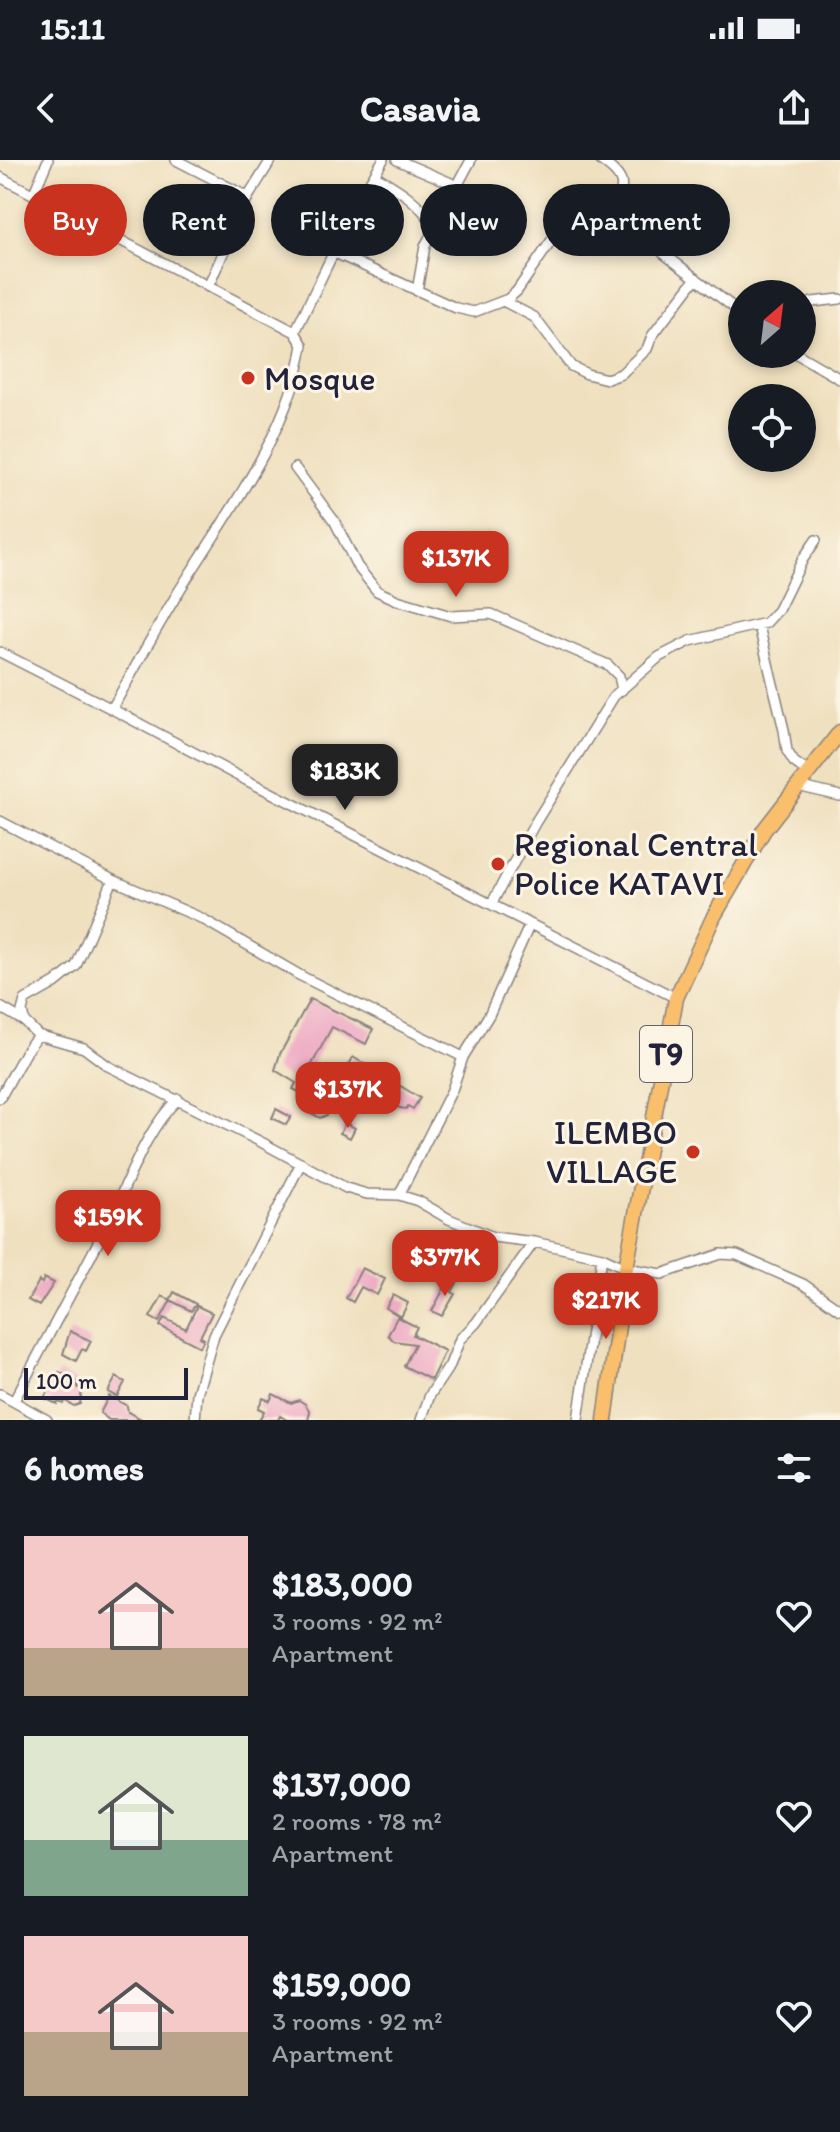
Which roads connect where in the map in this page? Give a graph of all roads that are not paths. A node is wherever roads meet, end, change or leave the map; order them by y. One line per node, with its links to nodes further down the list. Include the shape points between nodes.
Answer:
1 (48, 160): 10 (street)
2 (176, 160): 11 (street)
3 (271, 160): 16 (street)
4 (383, 160): 8 (street)
5 (397, 160): 13 (street)
6 (471, 160): 14 (street)
7 (600, 160): 15 (street, via 619,173)
8 (374, 175): 12 (street); 18 (street)
9 (0, 177): 17 (street)
10 (38, 184)
11 (223, 184)
12 (370, 184)
13 (453, 184)
14 (459, 184)
15 (621, 184)
16 (255, 186)
17 (24, 190)
18 (420, 207)
19 (127, 244): 27 (street)
20 (543, 255): 30 (street)
21 (222, 256): 27 (street)
22 (333, 256): 33 (street)
23 (341, 256): 28 (street)
24 (422, 256): 28 (street)
25 (667, 256): 26 (street)
26 (696, 278): 30 (street, via 647,349 613,379 571,366 534,317); 32 (street)
27 (208, 287): 33 (street)
28 (417, 291): 30 (street, via 467,312)
29 (840, 299): 31 (street)
30 (503, 301)
31 (816, 302)
32 (728, 303)
33 (295, 332): 41 (street, via 303,345 289,400 240,497)
34 (816, 365): 35 (street)
35 (840, 379)
36 (295, 468): 40 (street, via 377,591 451,616 491,614 608,665 619,676)
37 (816, 540): 38 (street, via 778,610)
38 (759, 626): 40 (street, via 690,641 659,657); 43 (street, via 787,751)
39 (0, 652): 41 (street)
40 (622, 690): 48 (street, via 535,823)
41 (112, 709): 48 (street)
42 (840, 732): 43 (highway, T9)
43 (808, 772): 44 (highway, T9)
44 (797, 786): 45 (street); 50 (highway, T9, via 764,830 714,916)
45 (840, 796)
46 (0, 821): 47 (street)
47 (113, 880): 52 (street, via 76,966 25,1000); 54 (street, via 201,918 301,976)
48 (492, 903): 49 (street)
49 (530, 924): 50 (street); 54 (street, via 489,1015)
50 (676, 998): 61 (highway, T9)
51 (0, 1007): 52 (street)
52 (24, 1021): 53 (street)
53 (38, 1035): 55 (street); 56 (street, via 84,1048 108,1066)
54 (463, 1057): 58 (street)
55 (0, 1098)
56 (178, 1099): 57 (street); 64 (street, via 138,1159)
57 (301, 1163): 58 (street, via 346,1188); 66 (street, via 214,1335)
58 (399, 1195): 59 (street, via 493,1237)
59 (534, 1242): 60 (street); 67 (street, via 460,1339)
60 (602, 1257): 61 (street); 68 (street)
61 (626, 1268): 62 (street, via 662,1274 721,1254 737,1255 803,1284); 69 (highway, T9)
62 (840, 1310)
63 (0, 1394): 64 (street)
64 (14, 1401): 65 (street)
65 (47, 1420)
66 (195, 1420)
67 (421, 1420)
68 (578, 1420)
69 (605, 1420)

